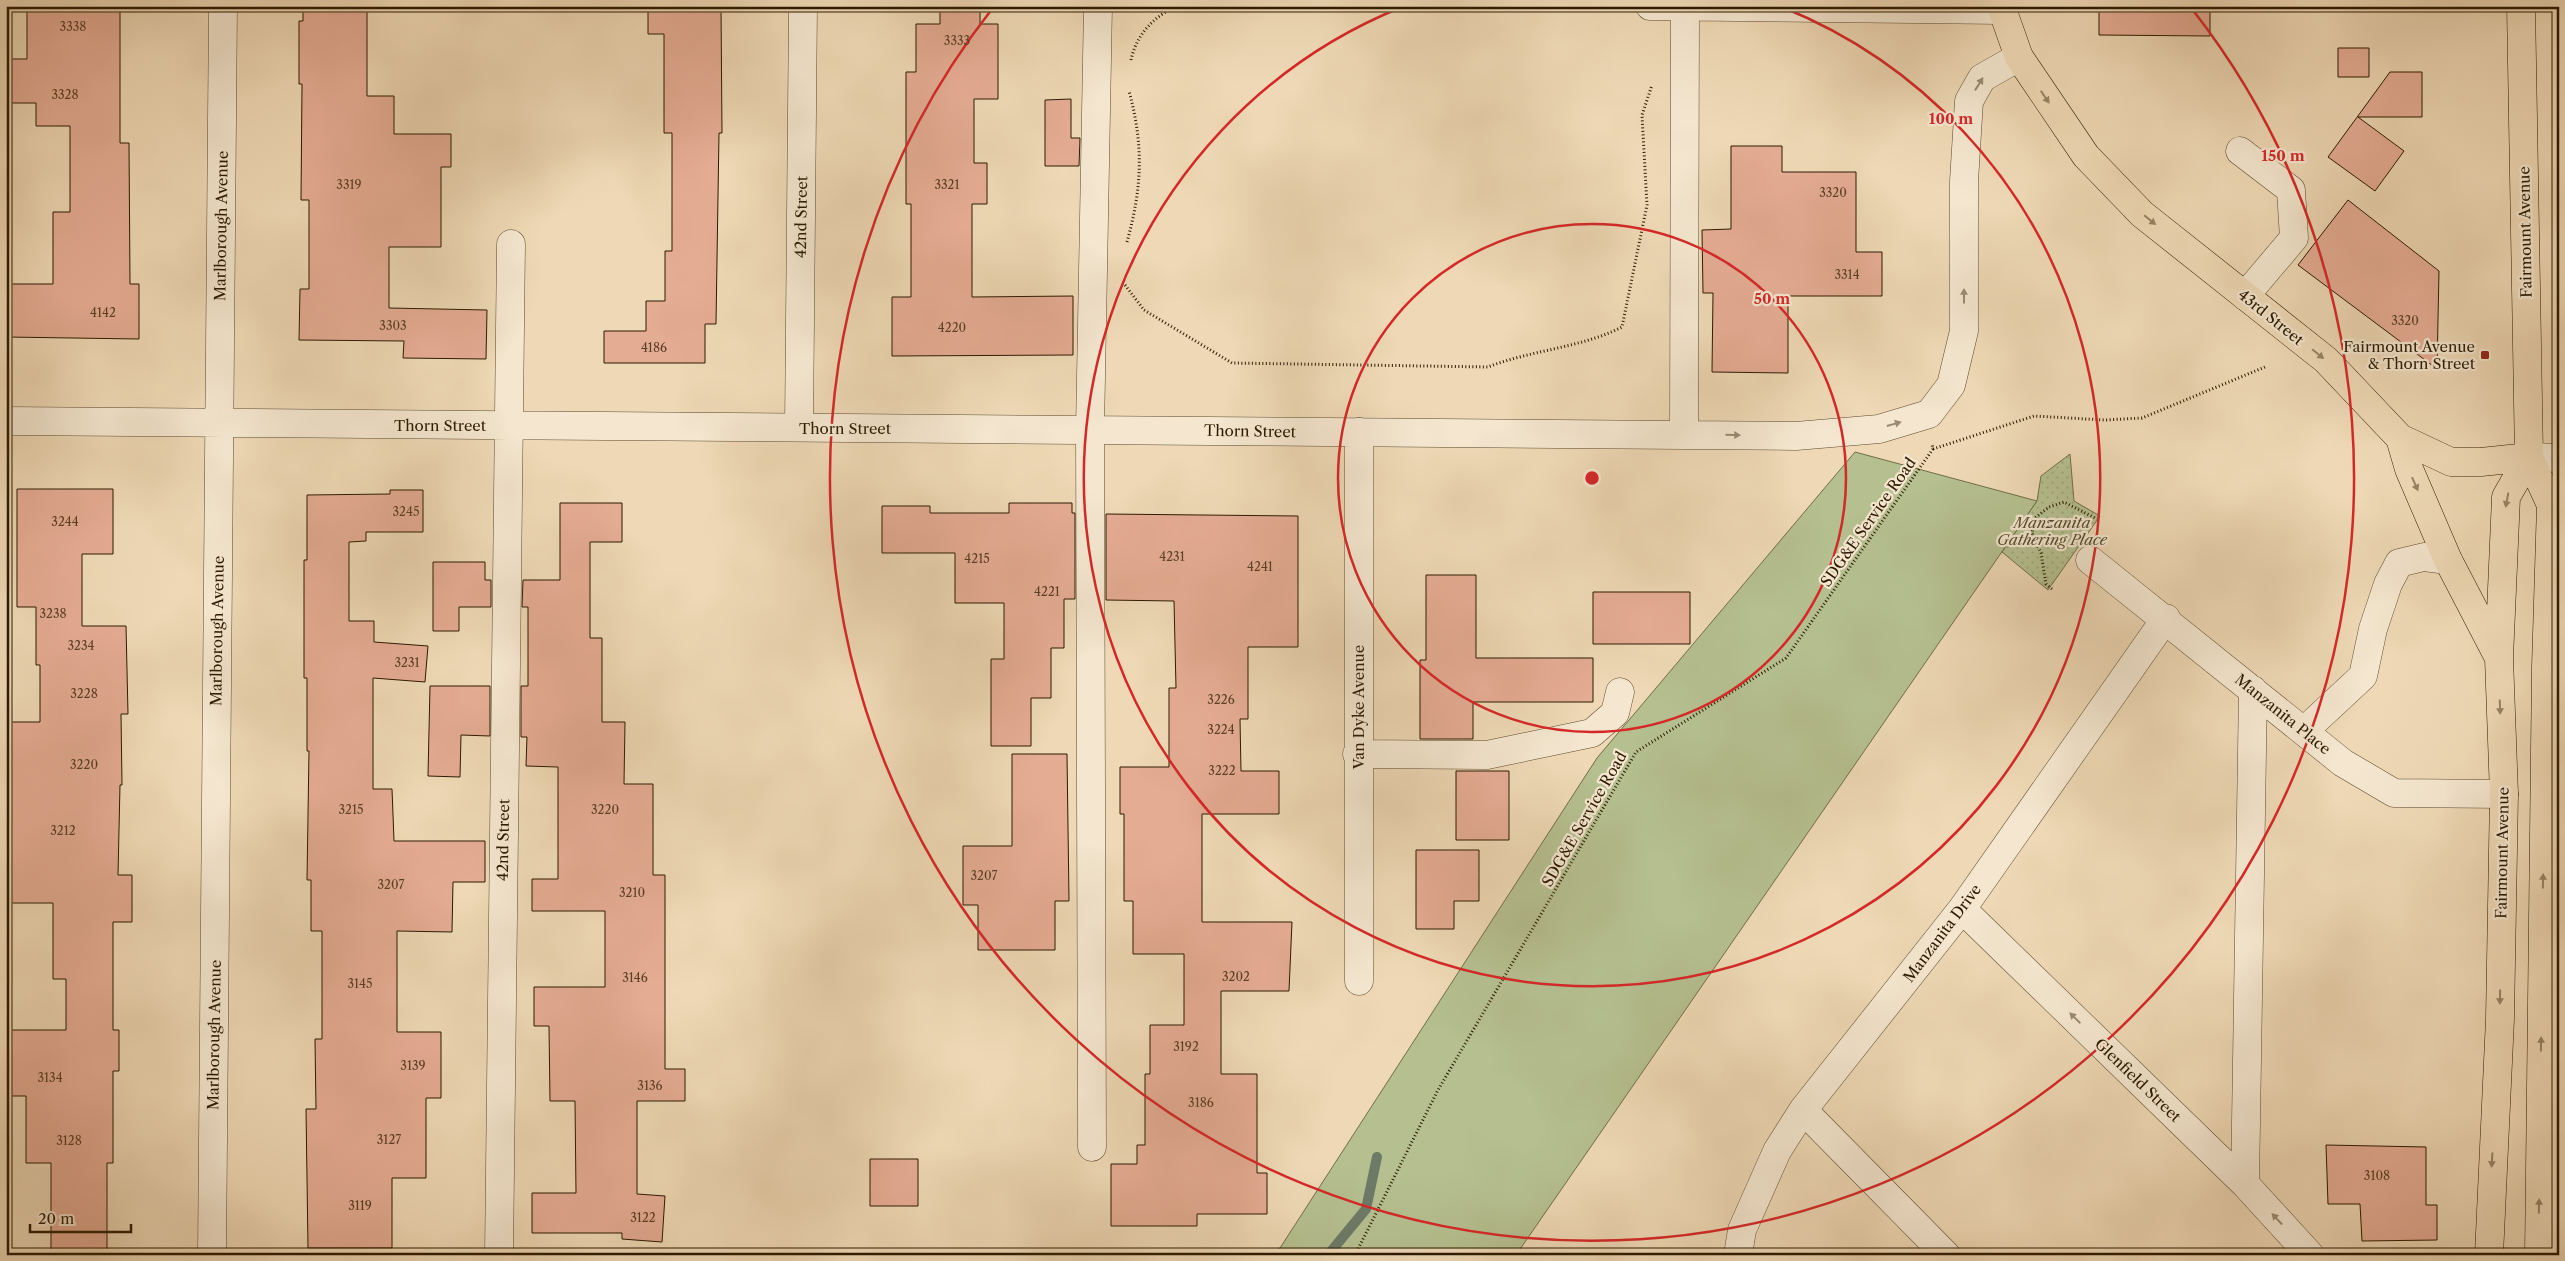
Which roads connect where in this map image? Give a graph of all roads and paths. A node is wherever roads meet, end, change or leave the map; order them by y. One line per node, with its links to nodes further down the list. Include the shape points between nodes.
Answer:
1 (223, 6): 21 (street, Marlborough Avenue)
2 (803, 6): 23 (street, 42nd Street)
3 (1098, 6): 24 (street)
4 (1177, 6): 10 (path, via 1161,13 1140,35)
5 (1650, 6): 7 (street)
6 (2521, 6): 29 (main road, Fairmount Avenue)
7 (1685, 7): 8 (street); 26 (street)
8 (2002, 8): 9 (main road, 43rd Street)
9 (2019, 57): 17 (main road, 43rd Street, one-way to 17, via 2086,156 2142,214); 19 (street, one-way to 9, via 1951,385 1964,331 1964,181 1969,101 1982,78)
10 (1130, 68)
11 (1653, 81): 16 (path, via 1642,115 1646,205 1630,293 1622,327 1605,336 1515,356 1488,366 1232,363 1144,310 1124,284)
12 (1128, 88): 15 (path, via 1140,147 1140,176)
13 (2240, 151): 17 (street, via 2291,190 2294,238)
14 (511, 244): 22 (street, 42nd Street)
15 (1126, 248)
16 (1124, 275)
17 (2245, 296): 27 (main road, 43rd Street, one-way to 27, via 2326,360)
18 (2265, 367): 28 (path, via 2142,418 2105,420 2034,416)
19 (1929, 414): 26 (street, Thorn Street, one-way to 19, via 1796,436 1879,428); 28 (path, SDG&E Service Road)
20 (6, 421): 21 (street, Thorn Street)
21 (219, 423): 22 (street, Thorn Street); 47 (street, Marlborough Avenue)
22 (508, 425): 23 (street, Thorn Street); 48 (street, 42nd Street)
23 (799, 427): 24 (street, Thorn Street)
24 (1090, 430): 25 (street, Thorn Street); 45 (street)
25 (1359, 432): 26 (street, Thorn Street); 40 (street, Van Dyke Avenue)
26 (1684, 435)
27 (2400, 438): 29 (main road, via 2451,462); 33 (main road, 43rd Street, one-way to 33, via 2408,469)
28 (1933, 449): 49 (path, SDG&E Service Road, via 1786,658 1636,752 1438,1090)
29 (2529, 457): 30 (street); 36 (main road, Fairmount Avenue, one-way to 36, via 2506,497); 54 (main road, Fairmount Avenue, one-way to 29, via 2551,505)
30 (2559, 458)
31 (2097, 519): 34 (path, via 2064,502 2049,507 2035,518 2032,533 2041,552 2046,584)
32 (2090, 560): 35 (street, Manzanita Place)
33 (2448, 560): 36 (main road, 43rd Street); 39 (street, via 2424,557 2399,563 2388,584 2373,629 2363,676)
34 (2052, 589)
35 (2166, 618): 37 (street, Manzanita Place); 42 (street, Manzanita Drive)
36 (2498, 658): 41 (main road, Fairmount Avenue, one-way to 41)
37 (2253, 690): 39 (street, Manzanita Place); 46 (street)
38 (1620, 692): 40 (street, via 1615,712 1592,733 1488,755)
39 (2304, 731): 41 (street, Manzanita Place, via 2343,763 2394,793)
40 (1358, 754): 43 (street, Van Dyke Avenue)
41 (2504, 794): 53 (main road, Fairmount Avenue, one-way to 53, via 2500,1019)
42 (1962, 909): 44 (street, Manzanita Drive); 46 (street, Glenfield Street, one-way to 42)
43 (1359, 981)
44 (1803, 1110): 50 (street, Manzanita Drive, via 1778,1151 1742,1230); 51 (street)
45 (1092, 1147)
46 (2245, 1184): 52 (street, Glenfield Street, one-way to 46)
47 (212, 1255)
48 (499, 1255)
49 (1355, 1255)
50 (1738, 1255)
51 (1946, 1255)
52 (2310, 1255)
53 (2490, 1255)
54 (2539, 1255)

